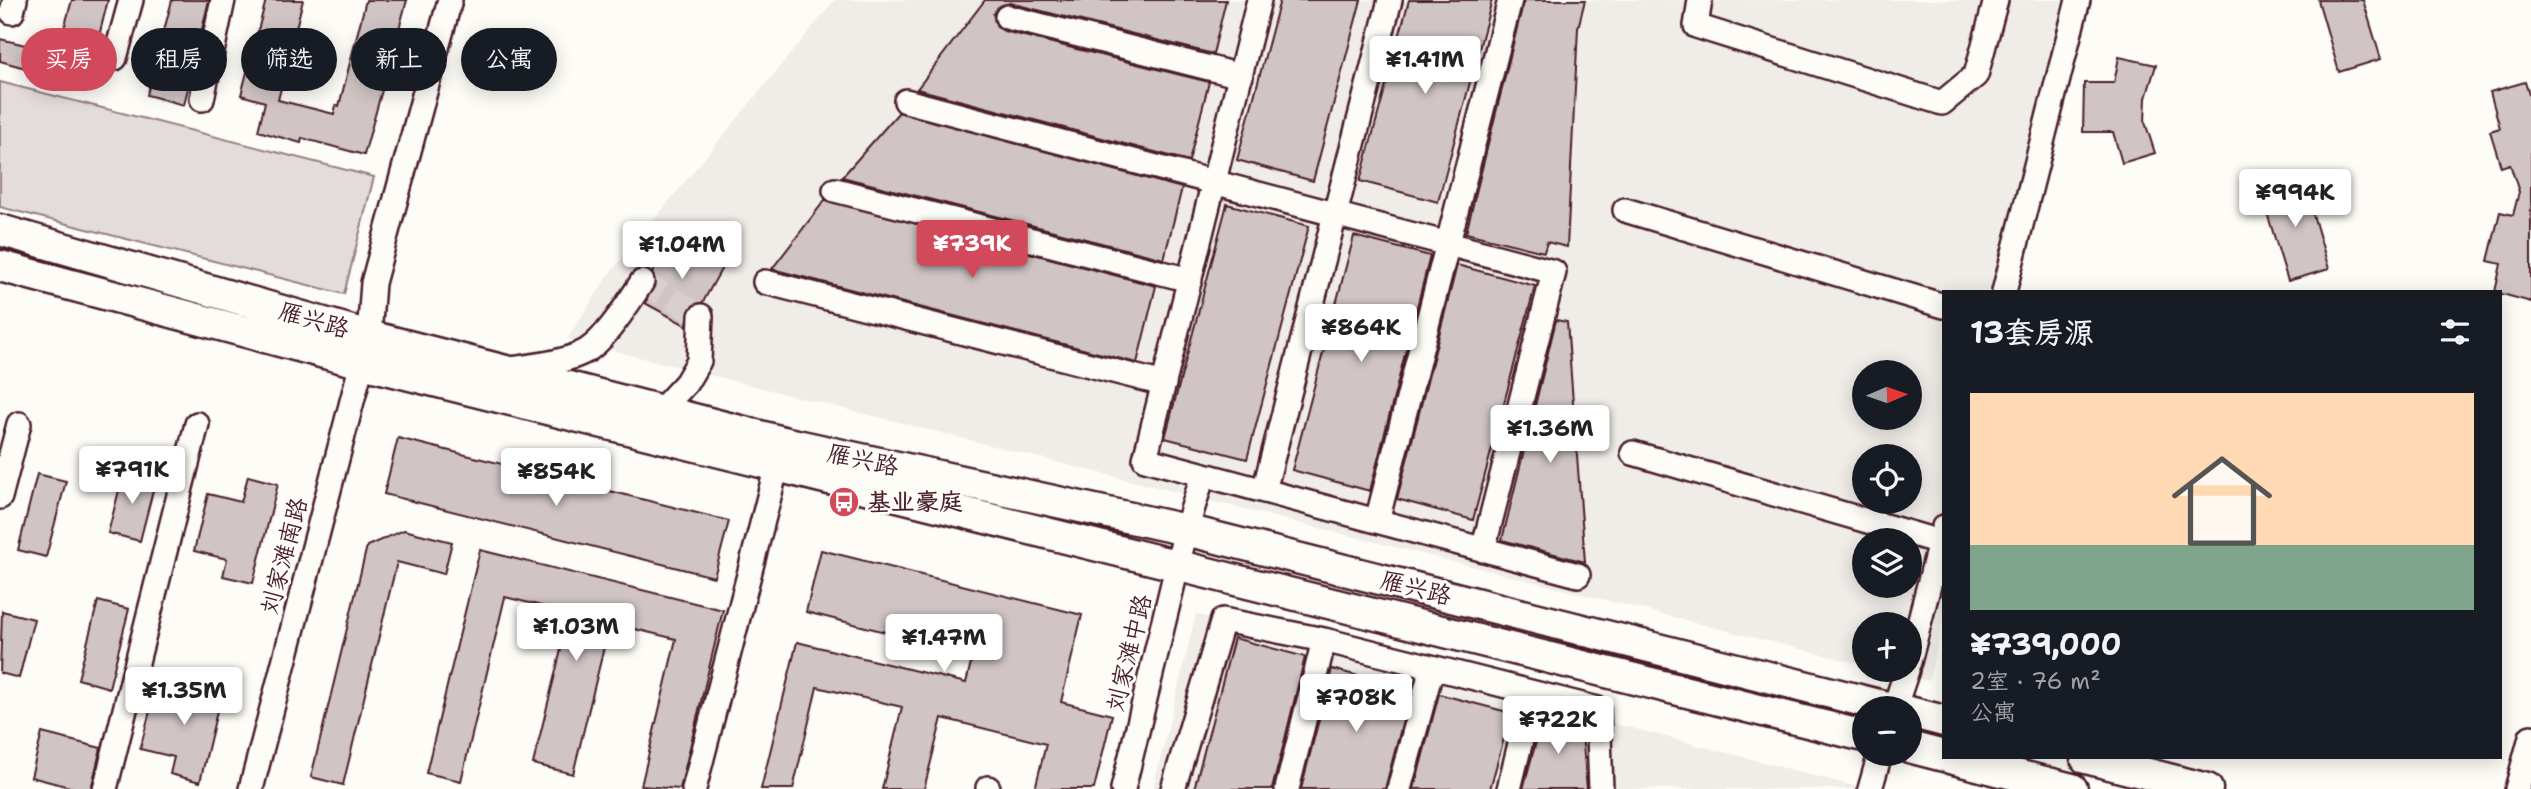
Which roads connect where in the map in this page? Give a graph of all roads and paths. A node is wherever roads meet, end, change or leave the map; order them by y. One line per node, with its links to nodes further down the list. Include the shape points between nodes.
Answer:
1 (131, 0): 11 (street)
2 (223, 0): 13 (street)
3 (450, 0): 28 (street, 刘家滩南路, via 373,283)
4 (1259, 0): 12 (street)
5 (1390, 0): 18 (street)
6 (1510, 0): 20 (street)
7 (1700, 0): 8 (street, via 1696,26 1942,103 1976,75)
8 (1996, 0)
9 (2078, 0): 25 (street)
10 (1007, 17): 12 (street)
11 (117, 51)
12 (1241, 76): 15 (street)
13 (201, 99)
14 (906, 102): 15 (street)
15 (1214, 184): 18 (street); 22 (street)
16 (835, 190): 22 (street)
17 (1625, 209): 26 (street)
18 (1335, 216): 20 (street); 37 (street)
19 (0, 230): 28 (main road, 雁兴路)
20 (1447, 245): 39 (street); 42 (street, via 1554,272)
21 (0, 265): 28 (main road, 雁兴路)
22 (1190, 280): 30 (street)
23 (642, 282): 29 (street, via 621,314 587,350)
24 (765, 282): 30 (street)
25 (2005, 290)
26 (1942, 305)
27 (701, 316): 31 (street, via 699,361)
28 (365, 349): 29 (main road, 雁兴路); 35 (main road, 雁兴路); 60 (street, 刘家滩南路)
29 (504, 371): 31 (main road, 雁兴路)
30 (1164, 384): 36 (street, via 1145,459)
31 (660, 411): 35 (main road, 雁兴路)
32 (19, 424): 38 (street)
33 (197, 424): 59 (street)
34 (1633, 453): 41 (street)
35 (780, 454): 40 (main road, 雁兴路); 43 (main road, 雁兴路); 61 (street)
36 (1203, 475): 37 (street); 40 (street, 刘家滩中路)
37 (1264, 491): 39 (street)
38 (0, 497)
39 (1377, 521): 42 (street)
40 (1186, 530): 43 (street, 刘家滩中路); 49 (main road, 雁兴路)
41 (1942, 535): 45 (street)
42 (1483, 550): 44 (street)
43 (1177, 564): 52 (main road, 雁兴路); 62 (street, 刘家滩中路)
44 (1578, 575)
45 (1922, 612)
46 (1324, 640): 47 (street); 63 (street, via 1223,620); 64 (street)
47 (1432, 668): 48 (street); 65 (street)
48 (1532, 695): 66 (street); 67 (street, via 1598,709)
49 (1852, 698)
50 (1922, 715): 51 (main road)
51 (1942, 720)
52 (1852, 733)
53 (2531, 737): 71 (street)
54 (1922, 750): 55 (main road)
55 (1942, 755)
56 (1954, 759): 69 (main road)
57 (2090, 759): 70 (main road)
58 (1877, 766): 68 (street)
59 (105, 789)
60 (251, 789)
61 (694, 789)
62 (1123, 789)
63 (1173, 789)
64 (1287, 789)
65 (1399, 789)
66 (1509, 789)
67 (1601, 789)
68 (1870, 789)
69 (2072, 789)
70 (2207, 789)
71 (2518, 789)

